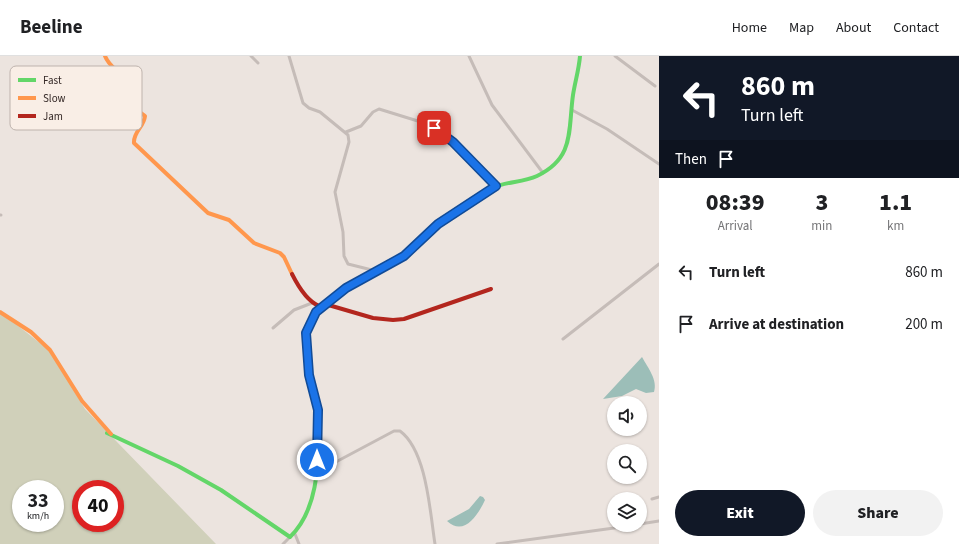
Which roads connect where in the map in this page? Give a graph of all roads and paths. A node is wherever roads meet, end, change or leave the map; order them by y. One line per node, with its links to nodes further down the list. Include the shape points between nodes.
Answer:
1 (105, 56): 8 (street)
2 (251, 56): 7 (street)
3 (288, 56): 14 (street, via 303,103 308,108 320,112)
4 (469, 56): 16 (street, via 492,105)
5 (580, 56): 10 (street)
6 (615, 56): 9 (street)
7 (258, 63)
8 (110, 66)
9 (655, 86)
10 (572, 110): 15 (street, via 607,129); 16 (street, via 570,134 564,151)
11 (142, 114): 12 (street, via 145,120)
12 (142, 124)
13 (138, 130): 21 (street, via 134,136 134,143 208,213 229,220 254,243 280,253 296,283)
14 (346, 132): 17 (street, via 361,126 379,109 421,122 446,136); 19 (street, via 349,142 335,192 344,256 348,264)
15 (659, 164)
16 (543, 173): 17 (street, via 528,180)
17 (496, 186): 19 (street, via 438,224 404,256)
18 (659, 264): 25 (street)
19 (376, 271): 22 (street, via 346,288)
20 (491, 289): 22 (street, via 391,322 362,317)
21 (312, 303): 22 (street, via 319,306); 24 (street, via 294,310)
22 (325, 304): 28 (street, via 313,316 306,333 309,375 318,410)
23 (0, 312): 27 (street, via 30,332 50,350 82,401)
24 (273, 328)
25 (563, 339)
26 (107, 433): 27 (street)
27 (113, 436): 35 (street, via 214,486)
28 (317, 460): 34 (street, via 317,474 310,504); 38 (street, via 321,464 332,464 394,431 400,431 407,437 419,461 430,496)
29 (659, 497): 30 (street)
30 (652, 499)
31 (659, 521): 32 (street)
32 (647, 523)
33 (607, 529): 39 (street)
34 (295, 534): 35 (street); 37 (street)
35 (290, 537): 36 (street)
36 (283, 544)
37 (299, 544)
38 (435, 544)
39 (497, 544)

